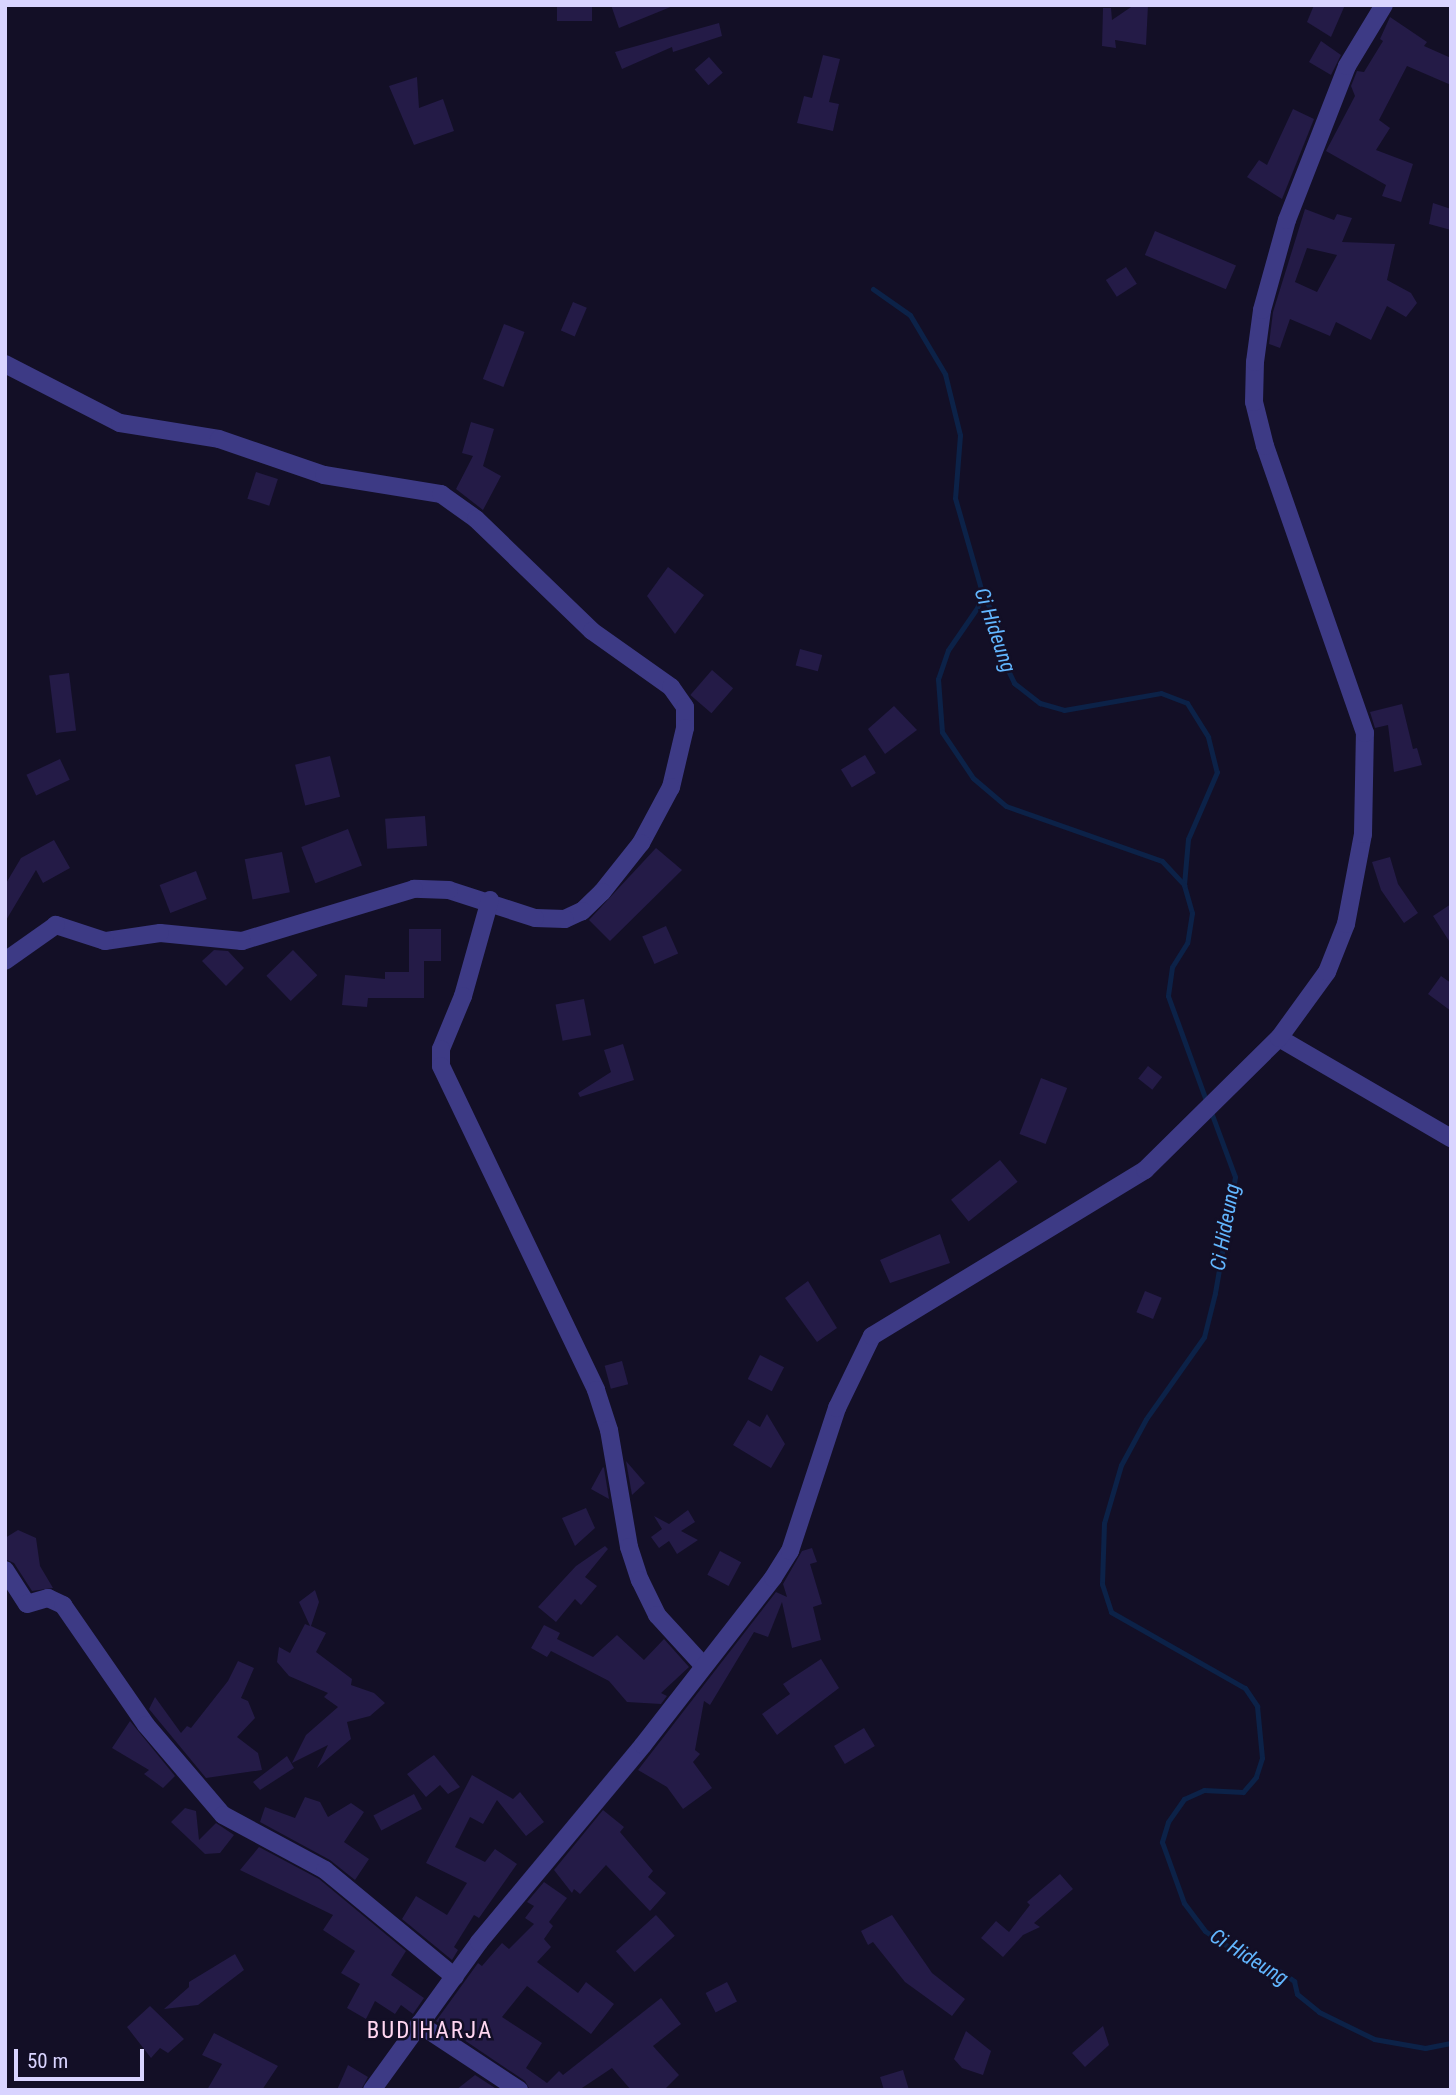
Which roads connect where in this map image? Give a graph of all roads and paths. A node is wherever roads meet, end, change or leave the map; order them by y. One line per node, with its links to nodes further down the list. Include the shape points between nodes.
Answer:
1 (1384, 5): 5 (street, via 1347,66 1292,207 1262,310 1255,362 1254,402 1265,446 1354,692 1365,745 1363,834 1346,924 1327,972)
2 (5, 364): 3 (street, via 120,423 219,439 324,475 441,494 486,528 592,631 681,698 685,728 671,787 642,842 602,892 582,911 551,920)
3 (490, 900): 4 (street, via 449,890 414,889 242,941 160,933 105,941 56,925); 8 (street, via 463,996 441,1049 441,1066 596,1391 609,1430 629,1548 640,1580 657,1615)
4 (5, 961)
5 (1279, 1038): 6 (street); 8 (street, via 1145,1170 873,1336 837,1408 790,1551)
6 (1451, 1138)
7 (5, 1570): 9 (street, via 27,1604 48,1598 63,1605 146,1725 223,1815 325,1870)
8 (703, 1665): 9 (street)
9 (455, 1977): 10 (street)
10 (419, 2024): 11 (street); 12 (street)
11 (372, 2090)
12 (519, 2090)

